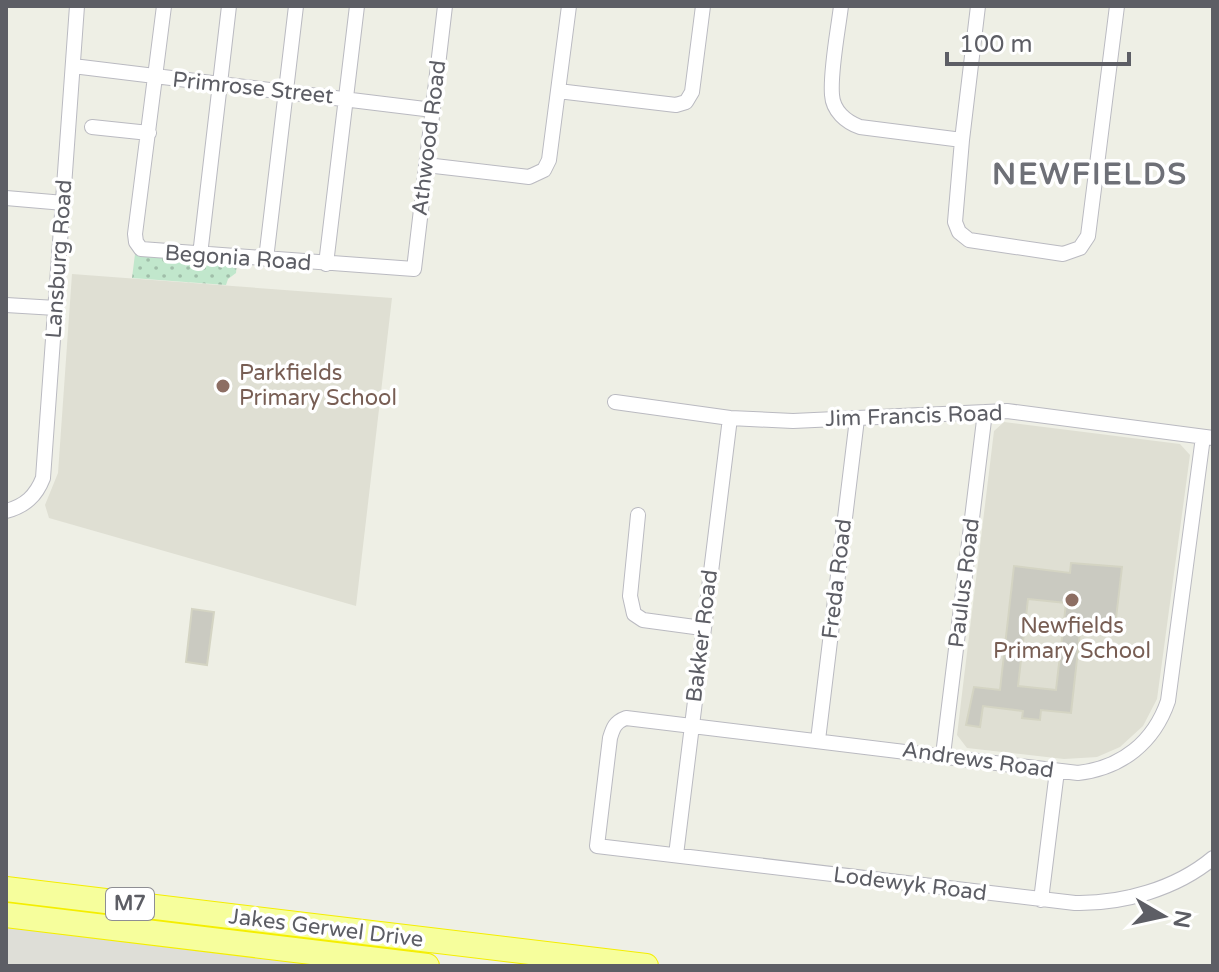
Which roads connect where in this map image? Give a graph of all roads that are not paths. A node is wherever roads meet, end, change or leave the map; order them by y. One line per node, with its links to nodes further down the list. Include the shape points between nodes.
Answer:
1 (77, 6): 12 (street, Lansburg Road)
2 (164, 6): 13 (street, Begonia Road)
3 (229, 6): 14 (street)
4 (296, 6): 16 (street)
5 (357, 6): 17 (street)
6 (445, 6): 18 (street, Athwood Road)
7 (569, 6): 15 (street)
8 (703, 6): 15 (street, via 692,92 686,102)
9 (841, 6): 21 (street, via 832,95 840,115 860,127)
10 (978, 6): 21 (street)
11 (1117, 6): 21 (street, via 1088,236 1080,248 1063,254 964,237 954,213)
12 (73, 66): 13 (street, Primrose Street); 24 (street, Lansburg Road)
13 (156, 77): 14 (street, Primrose Street); 20 (street, Begonia Road)
14 (220, 85): 16 (street, Primrose Street); 25 (street)
15 (558, 91): 22 (street, via 544,170 529,177)
16 (286, 92): 17 (street, Primrose Street); 26 (street)
17 (346, 99): 18 (street, Primrose Street); 27 (street)
18 (433, 110): 22 (street, Athwood Road)
19 (92, 127): 20 (street)
20 (149, 133): 25 (street, Begonia Road, via 136,242 145,251)
21 (962, 140)
22 (426, 165): 28 (street, Athwood Road)
23 (6, 198): 24 (street)
24 (64, 203): 30 (street, Lansburg Road)
25 (200, 255): 26 (street, Begonia Road)
26 (266, 259): 27 (street, Begonia Road)
27 (326, 264): 28 (street, Begonia Road)
28 (414, 269)
29 (6, 305): 30 (street)
30 (56, 308): 36 (street, Lansburg Road, via 43,478 23,505)
31 (615, 402): 33 (street, Jim Francis Road)
32 (985, 412): 34 (street, Jim Francis Road); 35 (street, Jim Francis Road); 41 (street, Paulus Road)
33 (730, 418): 34 (street, Jim Francis Road); 38 (street, Bakker Road)
34 (857, 419): 40 (street, Freda Road)
35 (1208, 437): 42 (street, Andrews Road, via 1162,719 1143,745 1119,762 1092,772)
36 (6, 511)
37 (638, 515): 38 (street, via 630,596 634,614 643,620)
38 (702, 628): 39 (street, Bakker Road)
39 (691, 725): 40 (street, Andrews Road); 43 (street, Andrews Road, via 634,717 618,721); 44 (street, Bakker Road)
40 (818, 740): 41 (street, Andrews Road)
41 (943, 755): 42 (street, Andrews Road)
42 (1057, 771): 47 (street)
43 (597, 846): 44 (street, Lodewyk Road)
44 (676, 855): 47 (street, Lodewyk Road)
45 (1213, 858): 47 (street, Lodewyk Road, via 1173,881 1116,901)
46 (6, 889): 50 (highway, Jakes Gerwel Drive / M7)
47 (1041, 900)
48 (6, 915): 49 (highway, Jakes Gerwel Drive / M7)
49 (427, 966)
50 (646, 966)

